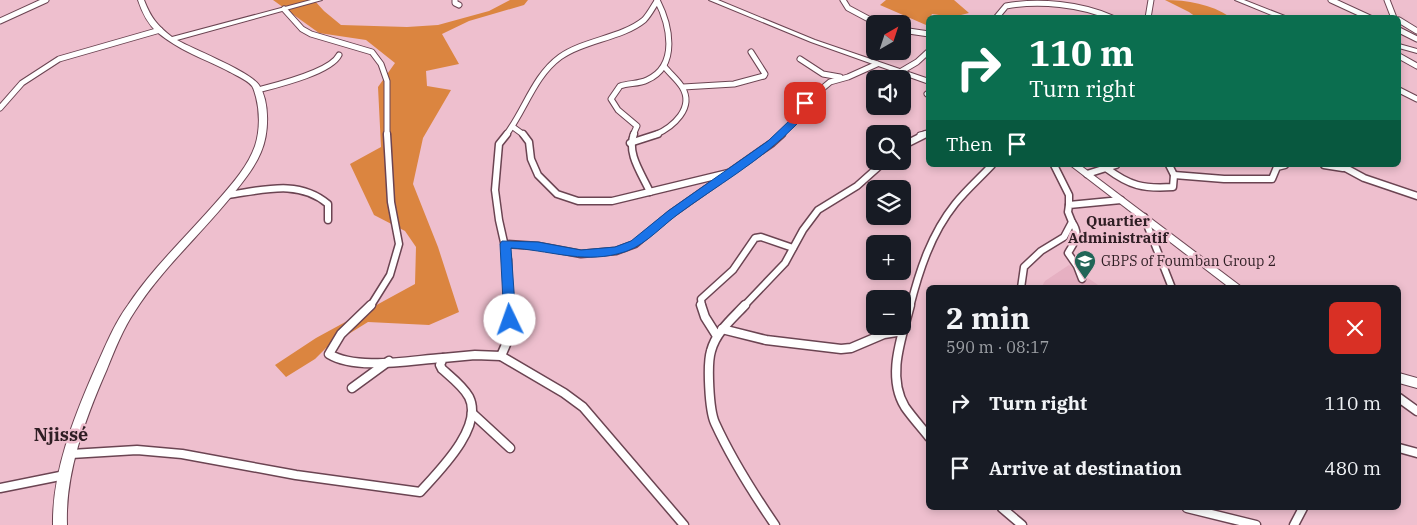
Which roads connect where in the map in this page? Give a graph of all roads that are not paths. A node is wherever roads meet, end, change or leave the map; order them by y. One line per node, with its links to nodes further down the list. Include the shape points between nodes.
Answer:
1 (46, 0): 24 (street)
2 (141, 0): 26 (main road)
3 (319, 0): 14 (main road)
4 (455, 0): 13 (street)
5 (657, 0): 41 (street, via 668,34 669,53); 53 (street, via 646,18 637,25 560,57 538,81)
6 (712, 0): 12 (main road)
7 (843, 0): 23 (street, via 848,8)
8 (1151, 0): 18 (street)
9 (1238, 0): 15 (main road)
10 (1331, 0): 21 (street)
11 (1387, 0): 22 (street)
12 (724, 2): 40 (main road)
13 (459, 5)
14 (284, 9): 31 (main road); 89 (street, via 311,34 372,52 387,81 391,202 399,244 390,275 371,306 341,334 330,354 355,362)
15 (1269, 12): 19 (street); 20 (main road)
16 (999, 15): 17 (street, via 1007,5 1030,1 1078,5)
17 (1104, 15)
18 (1148, 15)
19 (1273, 15)
20 (1278, 15)
21 (1364, 15)
22 (1393, 15)
23 (866, 18)
24 (0, 21)
25 (1401, 21): 27 (street)
26 (160, 30): 31 (main road); 52 (street, via 59,59 22,83)
27 (1416, 30)
28 (911, 31): 30 (street)
29 (1401, 31): 32 (street)
30 (926, 34)
31 (172, 39): 49 (main road, via 247,79)
32 (1417, 39)
33 (1401, 47): 34 (main road)
34 (1417, 51)
35 (751, 52): 48 (street, via 764,76 717,87)
36 (926, 54): 44 (street)
37 (339, 55): 49 (street, via 336,62)
38 (1401, 57): 42 (street)
39 (800, 59): 46 (street, via 823,74)
40 (877, 64): 43 (main road); 46 (street)
41 (664, 66): 48 (street); 56 (street, via 650,79 625,84 613,94 612,104 637,126)
42 (1417, 66)
43 (894, 70)
44 (903, 70)
45 (911, 76): 47 (main road)
46 (848, 77): 66 (street, via 830,82 805,103 794,122 772,143)
47 (926, 81)
48 (682, 87): 56 (street, via 685,103 679,120 656,135)
49 (258, 90): 70 (main road, via 262,126 259,146)
50 (1401, 91): 51 (street)
51 (1417, 99)
52 (0, 108)
53 (514, 127): 69 (street, via 529,142 531,159 538,175 568,199 602,202); 77 (street, via 500,144 495,190)
54 (926, 134): 55 (street)
55 (911, 140)
56 (630, 143): 69 (street, via 633,157)
57 (990, 167): 83 (street, via 954,205 933,240 919,270)
58 (1055, 167): 73 (street, via 1069,196)
59 (1077, 167): 67 (main road)
60 (1109, 167): 64 (street)
61 (1171, 167): 68 (street)
62 (1275, 167): 68 (street, via 1274,178 1269,180)
63 (1342, 167): 71 (street, via 1372,182)
64 (1106, 168): 67 (street); 68 (street, via 1126,183 1146,188 1173,187)
65 (875, 170): 78 (street, via 861,183 818,210)
66 (734, 171): 69 (street); 77 (street, via 671,214 635,244 622,249 581,254)
67 (1087, 174): 72 (main road)
68 (1174, 175)
69 (650, 192)
70 (228, 195): 75 (street, via 286,188 308,189 328,204); 100 (main road, via 143,292 121,322 105,356)
71 (1417, 196)
72 (1121, 200): 73 (street); 74 (main road)
73 (1069, 205): 76 (street)
74 (1144, 218): 81 (street); 82 (main road)
75 (328, 220)
76 (1072, 222): 79 (street, via 1078,236 1068,253); 80 (street, via 1067,233 1040,251 1024,267)
77 (506, 244): 87 (street, via 510,335)
78 (793, 248): 84 (street, via 785,263); 84 (street, via 755,238 733,270 704,295 700,305 705,317)
79 (1082, 279)
80 (1021, 285)
81 (1171, 285)
82 (1234, 285)
83 (911, 300)
84 (720, 332): 85 (street, via 841,349); 108 (street, via 711,350 708,368 714,422)
85 (882, 335)
86 (902, 335): 96 (street, via 896,379 904,405)
87 (501, 356): 88 (street, via 480,354); 107 (street, via 583,408)
88 (443, 358): 89 (street); 95 (street, via 442,369 469,397)
89 (389, 361): 92 (street)
90 (1401, 379): 91 (main road)
91 (1417, 383)
92 (352, 388)
93 (1401, 399): 94 (street)
94 (1417, 411)
95 (472, 413): 97 (street); 100 (street, via 461,442 420,492 296,475 182,454 137,450)
96 (926, 432)
97 (510, 448)
98 (1401, 449): 99 (street)
99 (1417, 453)
100 (71, 454): 101 (main road)
101 (65, 475): 102 (street); 106 (main road, via 59,509)
102 (0, 488)
103 (1004, 510): 109 (street)
104 (1195, 510): 110 (street)
105 (1302, 510): 111 (street)
106 (60, 525)
107 (684, 525)
108 (775, 525)
109 (1022, 525)
110 (1256, 525)
111 (1294, 525)

